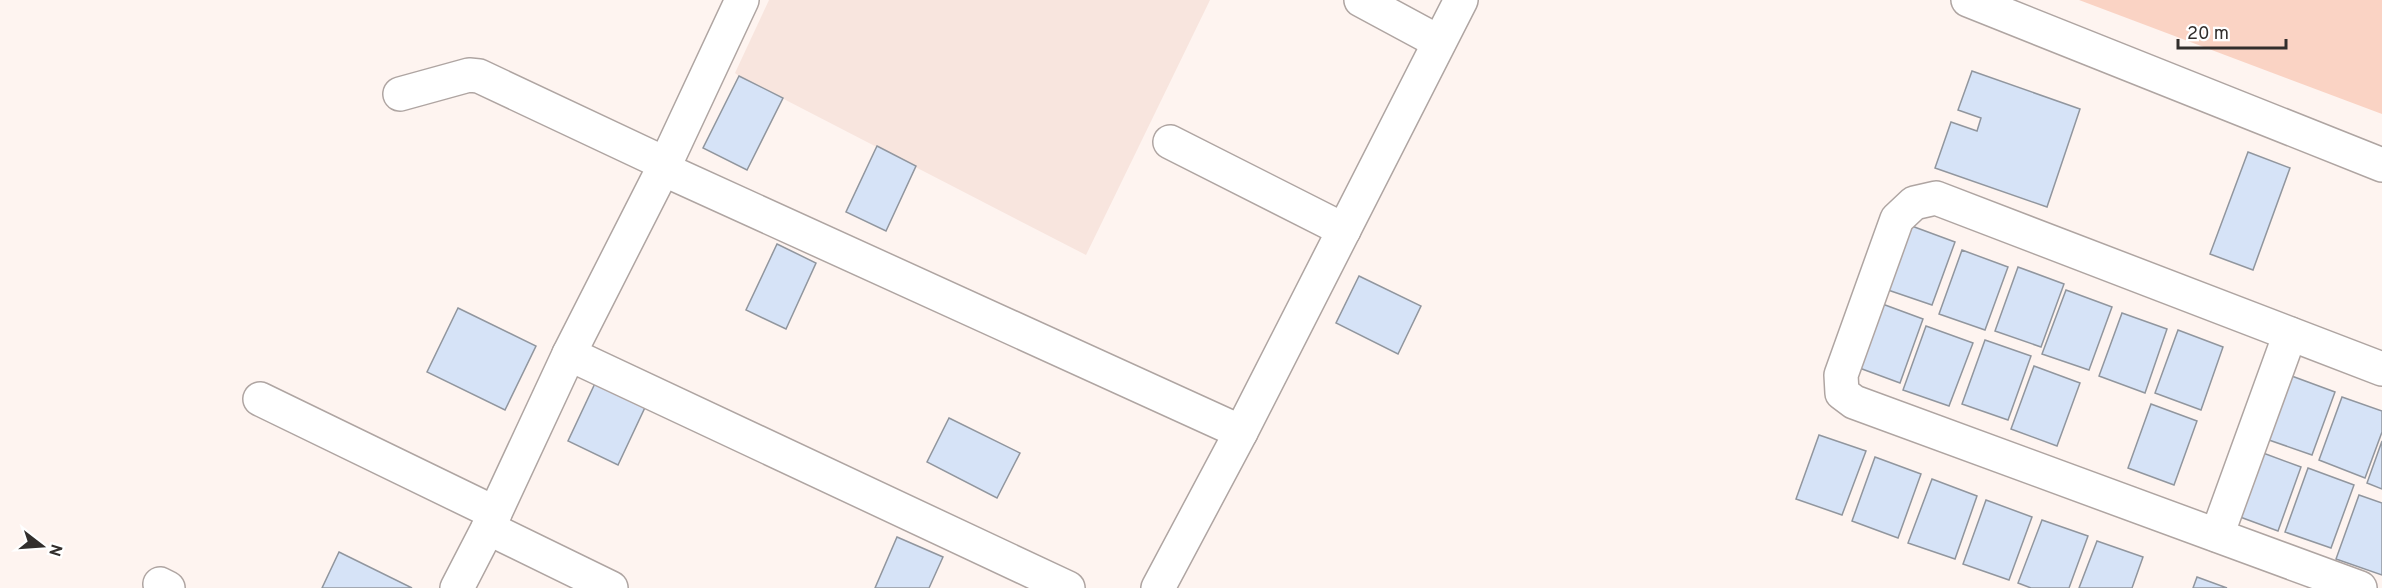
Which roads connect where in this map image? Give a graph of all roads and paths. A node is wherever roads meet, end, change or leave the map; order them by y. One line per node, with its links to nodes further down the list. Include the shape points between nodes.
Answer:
1 (742, 0): 9 (street)
2 (1361, 0): 5 (street)
3 (1461, 0): 5 (street)
4 (1968, 0): 8 (street)
5 (1439, 42): 10 (street)
6 (400, 94): 9 (street, via 469,75 479,76)
7 (1170, 142): 10 (street)
8 (2382, 165)
9 (664, 166): 12 (street); 15 (street)
10 (1344, 230): 15 (street)
11 (2290, 334): 13 (street); 17 (street); 17 (street, via 1936,198 1914,203 1897,219 1841,375 1842,393 1854,402)
12 (569, 354): 16 (street); 20 (street)
13 (2382, 369)
14 (260, 399): 16 (street)
15 (1241, 432): 21 (street)
16 (492, 520): 18 (street); 19 (street)
17 (2217, 536): 22 (street)
18 (457, 588)
19 (611, 588)
20 (1068, 588)
21 (1158, 588)
22 (2360, 588)

